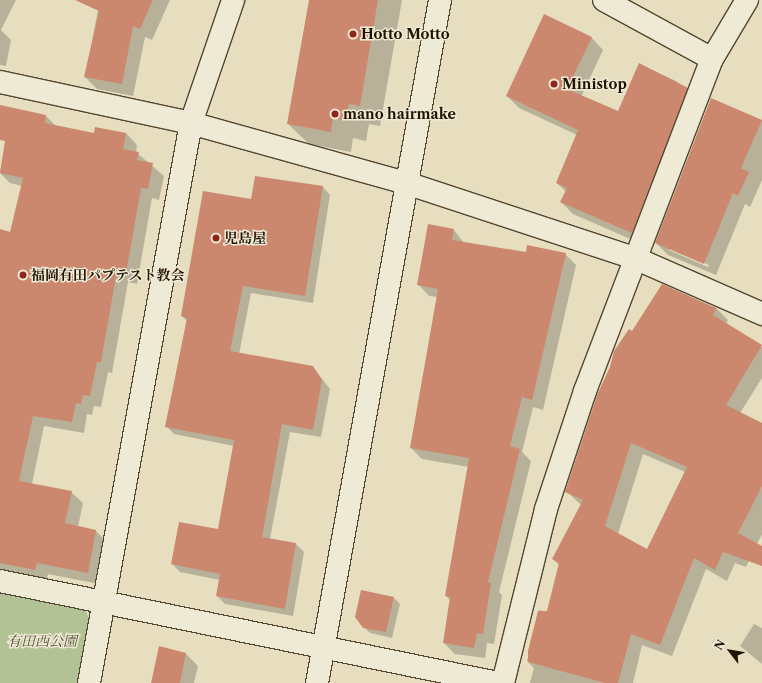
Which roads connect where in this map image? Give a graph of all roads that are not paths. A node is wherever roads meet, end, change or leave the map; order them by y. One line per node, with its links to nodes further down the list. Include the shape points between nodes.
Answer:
1 (233, 0): 7 (street)
2 (440, 0): 8 (street)
3 (604, 0): 5 (street)
4 (747, 0): 5 (street)
5 (712, 59): 9 (street)
6 (0, 82): 7 (street)
7 (191, 123): 8 (street); 12 (street)
8 (409, 184): 9 (street); 13 (street)
9 (637, 259): 10 (street, via 710,288); 17 (street, via 585,391 546,509)
10 (762, 314)
11 (0, 581): 12 (street)
12 (105, 602): 13 (street); 14 (street)
13 (324, 646): 15 (street); 16 (street)
14 (89, 683)
15 (317, 683)
16 (498, 683)
17 (502, 683)

